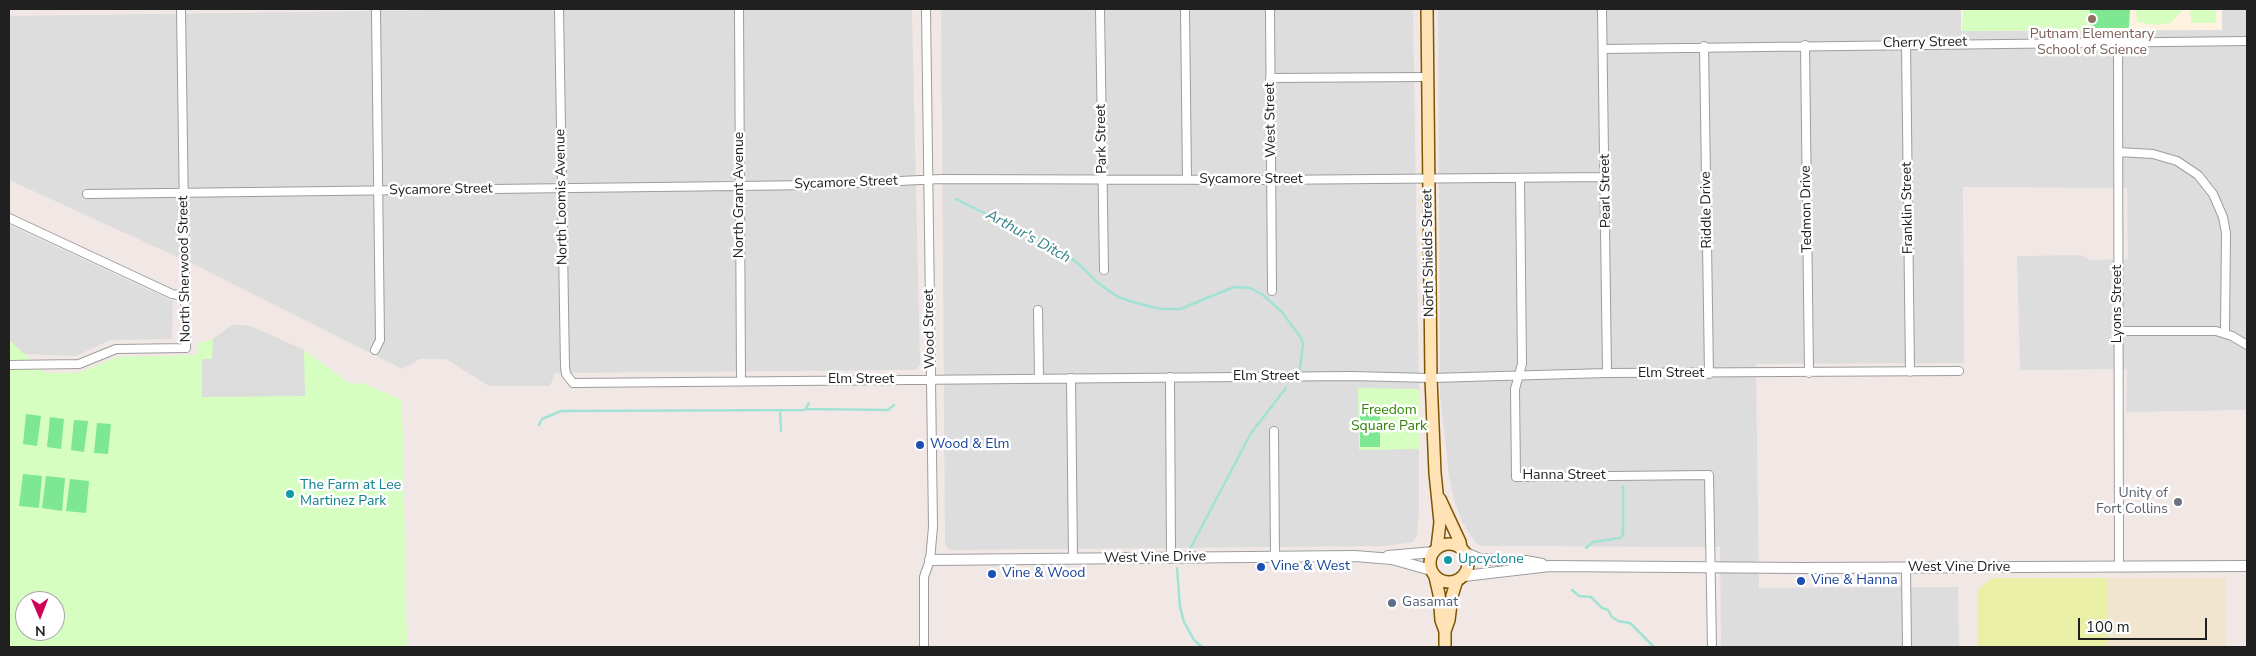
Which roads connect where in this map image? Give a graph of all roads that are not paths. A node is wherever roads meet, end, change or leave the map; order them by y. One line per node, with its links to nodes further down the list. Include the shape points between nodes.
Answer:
1 (181, 9): 30 (street, North Sherwood Street)
2 (376, 9): 29 (street)
3 (559, 9): 28 (street, North Loomis Avenue)
4 (739, 9): 27 (street, North Grant Avenue)
5 (926, 9): 23 (street, Wood Street)
6 (1100, 9): 24 (street, Park Street)
7 (1185, 9): 25 (street)
8 (1270, 9): 18 (street, West Street)
9 (1427, 9): 17 (main road, North Shields Street)
10 (1602, 9): 16 (street, Pearl Street)
11 (2247, 41): 12 (street, Cherry Street)
12 (2118, 42): 13 (street, Cherry Street); 19 (street, Lyons Street)
13 (1906, 44): 14 (street, Cherry Street); 43 (street, Franklin Street)
14 (1805, 45): 15 (street, Cherry Street); 45 (street, Tedmon Drive)
15 (1704, 46): 16 (street, Cherry Street); 46 (street, Riddle Drive)
16 (1603, 49): 20 (street, Pearl Street)
17 (1427, 77): 18 (street); 21 (main road, North Shields Street)
18 (1270, 78): 26 (street, West Street)
19 (2118, 152): 37 (street, Lyons Street); 38 (street, via 2153,154 2177,161 2198,175 2213,194 2221,209 2226,233)
20 (1606, 177): 22 (street, Sycamore Street); 44 (street, Pearl Street)
21 (1428, 179): 22 (street, Sycamore Street); 26 (street, Sycamore Street); 51 (main road, North Shields Street)
22 (1520, 179): 47 (street, Hanna Street, via 1522,364)
23 (929, 180): 24 (street, Sycamore Street); 27 (street, Sycamore Street); 52 (street, Wood Street)
24 (1102, 180): 25 (street, Sycamore Street); 33 (street, Park Street)
25 (1188, 180): 26 (street, Sycamore Street)
26 (1272, 180): 34 (street, West Street)
27 (740, 186): 28 (street, Sycamore Street); 53 (street, North Grant Avenue)
28 (561, 188): 29 (street, Sycamore Street); 54 (street, North Loomis Avenue, via 565,367)
29 (378, 191): 30 (street, Sycamore Street); 40 (street, via 380,340)
30 (184, 192): 31 (street, Sycamore Street); 35 (street, North Sherwood Street)
31 (87, 194)
32 (9, 218): 35 (street, via 172,294)
33 (1104, 270)
34 (1272, 291)
35 (185, 296): 41 (street, North Sherwood Street, via 186,348 116,349 79,364)
36 (1038, 310): 49 (street)
37 (2118, 331): 38 (street); 65 (street, Lyons Street)
38 (2225, 333): 39 (street)
39 (2247, 345)
40 (375, 350)
41 (9, 365)
42 (1959, 371): 43 (street, Elm Street)
43 (1910, 372): 45 (street, Elm Street)
44 (1607, 373): 46 (street, Elm Street); 47 (street, Elm Street)
45 (1809, 373): 46 (street, Elm Street)
46 (1709, 374)
47 (1519, 375): 51 (street, Elm Street); 67 (street, Hanna Street, via 1515,389 1516,477 1709,476)
48 (1170, 377): 50 (street, Elm Street); 51 (street, Elm Street); 61 (street)
49 (1039, 378): 50 (street, Elm Street); 52 (street, Elm Street)
50 (1071, 378): 62 (street)
51 (1431, 378): 56 (main road, North Shields Street)
52 (930, 380): 53 (street, Elm Street); 63 (street, Wood Street, via 933,527)
53 (741, 381): 54 (street, Elm Street)
54 (573, 383)
55 (1274, 431): 59 (street)
56 (1438, 497): 57 (main road, North Shields Street, via 1440,530); 58 (main road, North Shields Street)
57 (1435, 550): 58 (main road, via 1449,544); 60 (street, West Vine Drive); 69 (main road, via 1430,561)
58 (1463, 550): 64 (street, West Vine Drive, via 1480,559 1526,561); 70 (main road, via 1469,563)
59 (1275, 557): 60 (street, West Vine Drive); 61 (street, West Vine Drive)
60 (1379, 557): 69 (street, West Vine Drive)
61 (1171, 558): 62 (street, West Vine Drive)
62 (1073, 559): 63 (street, West Vine Drive)
63 (930, 560): 72 (street, Wood Street, via 924,577)
64 (1550, 566): 67 (street, West Vine Drive); 70 (street, West Vine Drive)
65 (2118, 566): 66 (street, West Vine Drive); 68 (street, West Vine Drive)
66 (2247, 566)
67 (1711, 568): 68 (street, West Vine Drive); 74 (street, Hanna Street)
68 (1906, 568): 75 (street)
69 (1433, 573): 70 (main road, via 1448,582); 71 (main road)
70 (1461, 578): 71 (main road, via 1452,596)
71 (1445, 630): 73 (main road)
72 (924, 647)
73 (1445, 647)
74 (1712, 647)
75 (1907, 647)

